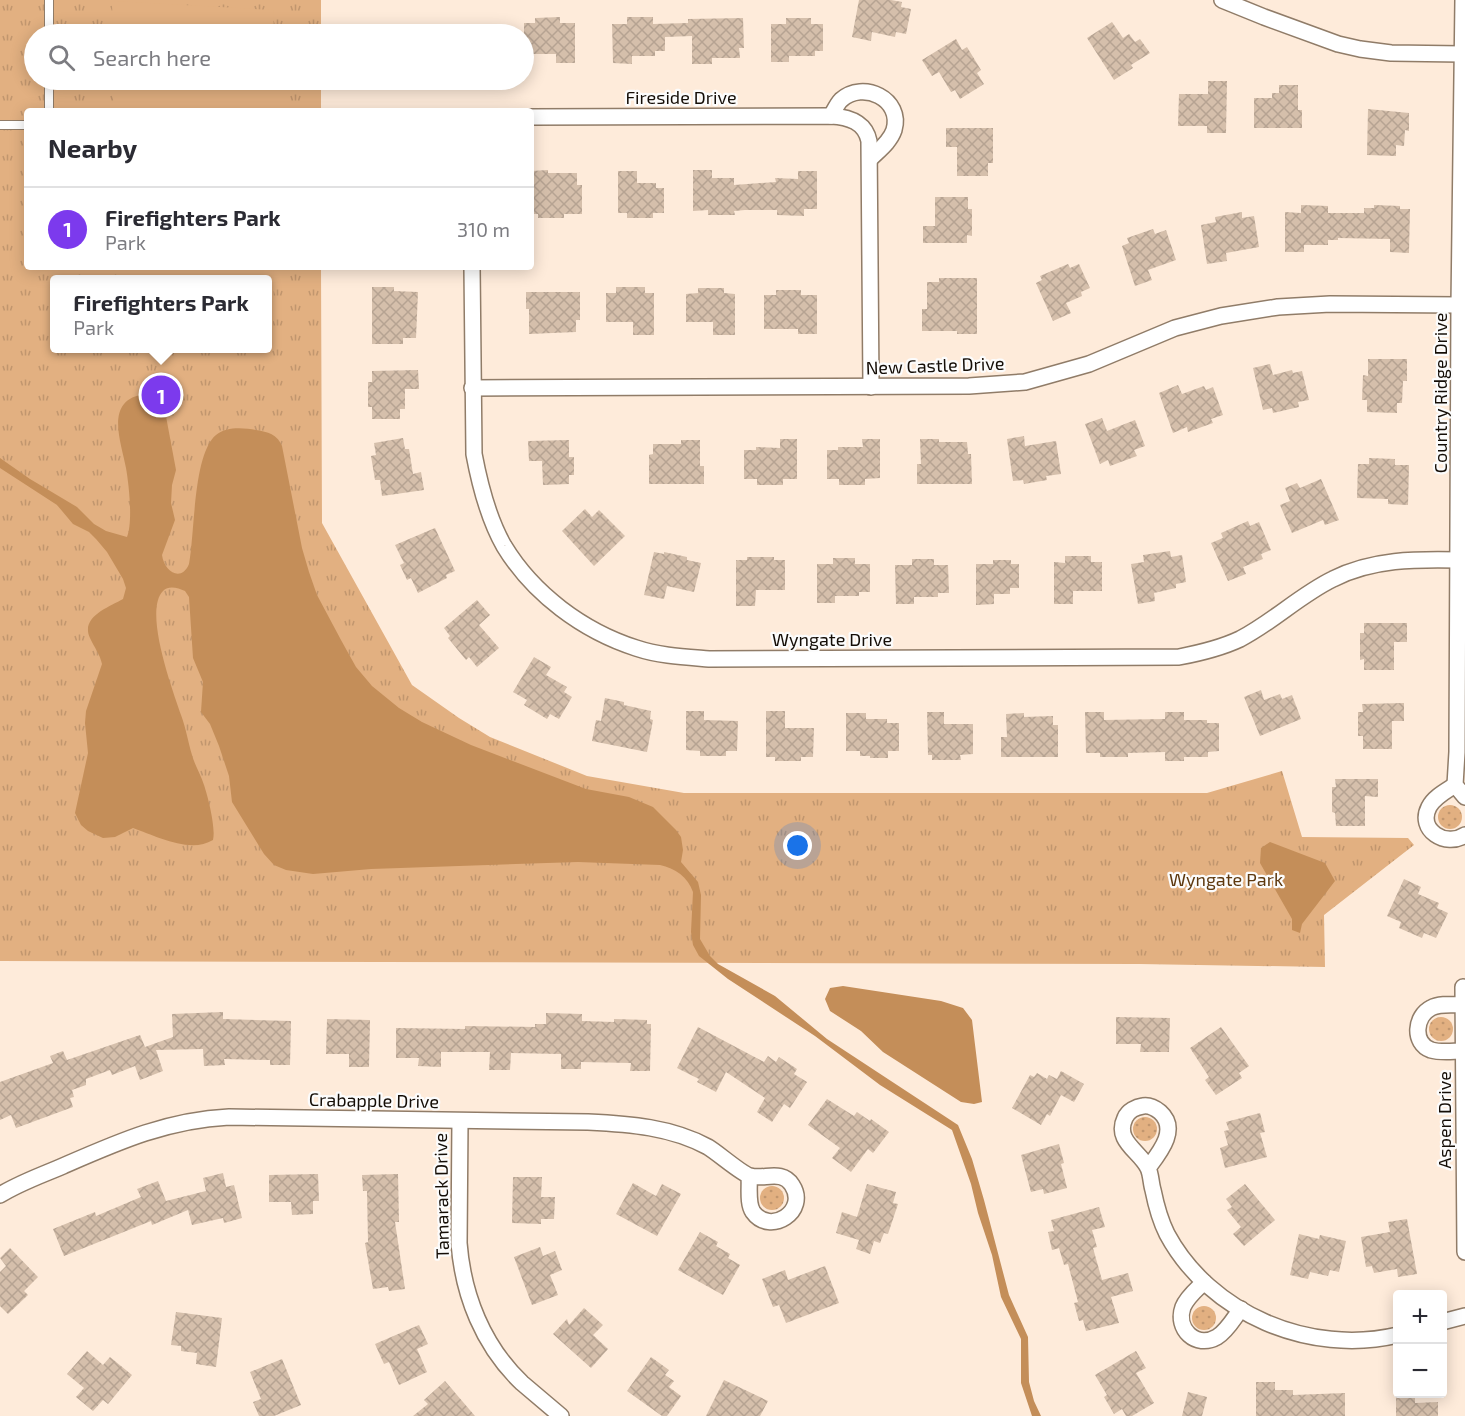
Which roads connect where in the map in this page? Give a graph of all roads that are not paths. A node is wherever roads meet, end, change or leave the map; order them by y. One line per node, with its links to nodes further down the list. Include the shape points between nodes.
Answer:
1 (49, 0): 4 (lane)
2 (1222, 0): 5 (street, via 1360,49)
3 (1463, 0): 5 (street, Country Ridge Drive)
4 (49, 24)
5 (1462, 54): 14 (street, Country Ridge Drive)
6 (49, 90): 7 (lane)
7 (49, 108)
8 (831, 116): 9 (street, Fireside Drive); 12 (street, Fireside Drive, via 854,120 863,128); 12 (street, via 842,100 856,92 873,92 886,100 894,114 894,130)
9 (534, 117)
10 (0, 125): 11 (lane)
11 (24, 125)
12 (870, 159): 15 (street, Fireside Drive)
13 (472, 270): 16 (street, Wyngate Drive)
14 (1459, 305): 15 (street, New Castle Drive, via 1278,307 1175,328 1089,364 1025,382); 17 (street, Country Ridge Drive)
15 (871, 387): 16 (street, New Castle Drive)
16 (472, 388): 18 (street, Wyngate Drive, via 474,454 480,484 492,520 516,563 555,603 583,624 637,648 661,654 709,658 1179,657 1240,639 1319,586 1349,572 1392,561)
17 (1462, 542): 18 (street, Country Ridge Drive)
18 (1459, 560): 19 (street, Country Ridge Drive)
19 (1462, 577): 20 (street, Country Ridge Drive)
20 (1460, 791): 21 (street, Country Ridge Drive, via 1432,802 1428,825 1444,840)
21 (1465, 835)
22 (1463, 987): 23 (street, Aspen Drive)
23 (1464, 1005): 24 (street, Aspen Drive); 24 (street, via 1430,1008 1420,1018 1418,1029 1426,1047 1440,1052)
24 (1464, 1051): 29 (street, Aspen Drive)
25 (460, 1121): 27 (street, Crabapple Drive, via 646,1126 701,1143); 28 (street, Crabapple Drive, via 229,1117 192,1120 130,1137); 35 (street, Tamarack Drive, via 459,1243 469,1299 499,1356)
26 (1148, 1168): 30 (street, via 1167,1234)
27 (749, 1176)
28 (0, 1195)
29 (1465, 1252)
30 (1204, 1282): 31 (street); 31 (street, via 1184,1305 1182,1326 1190,1336 1208,1341 1215,1338)
31 (1241, 1309): 34 (street, via 1266,1323 1306,1336 1351,1340)
32 (1465, 1316): 33 (street)
33 (1447, 1321)
34 (1393, 1336)
35 (561, 1416)

